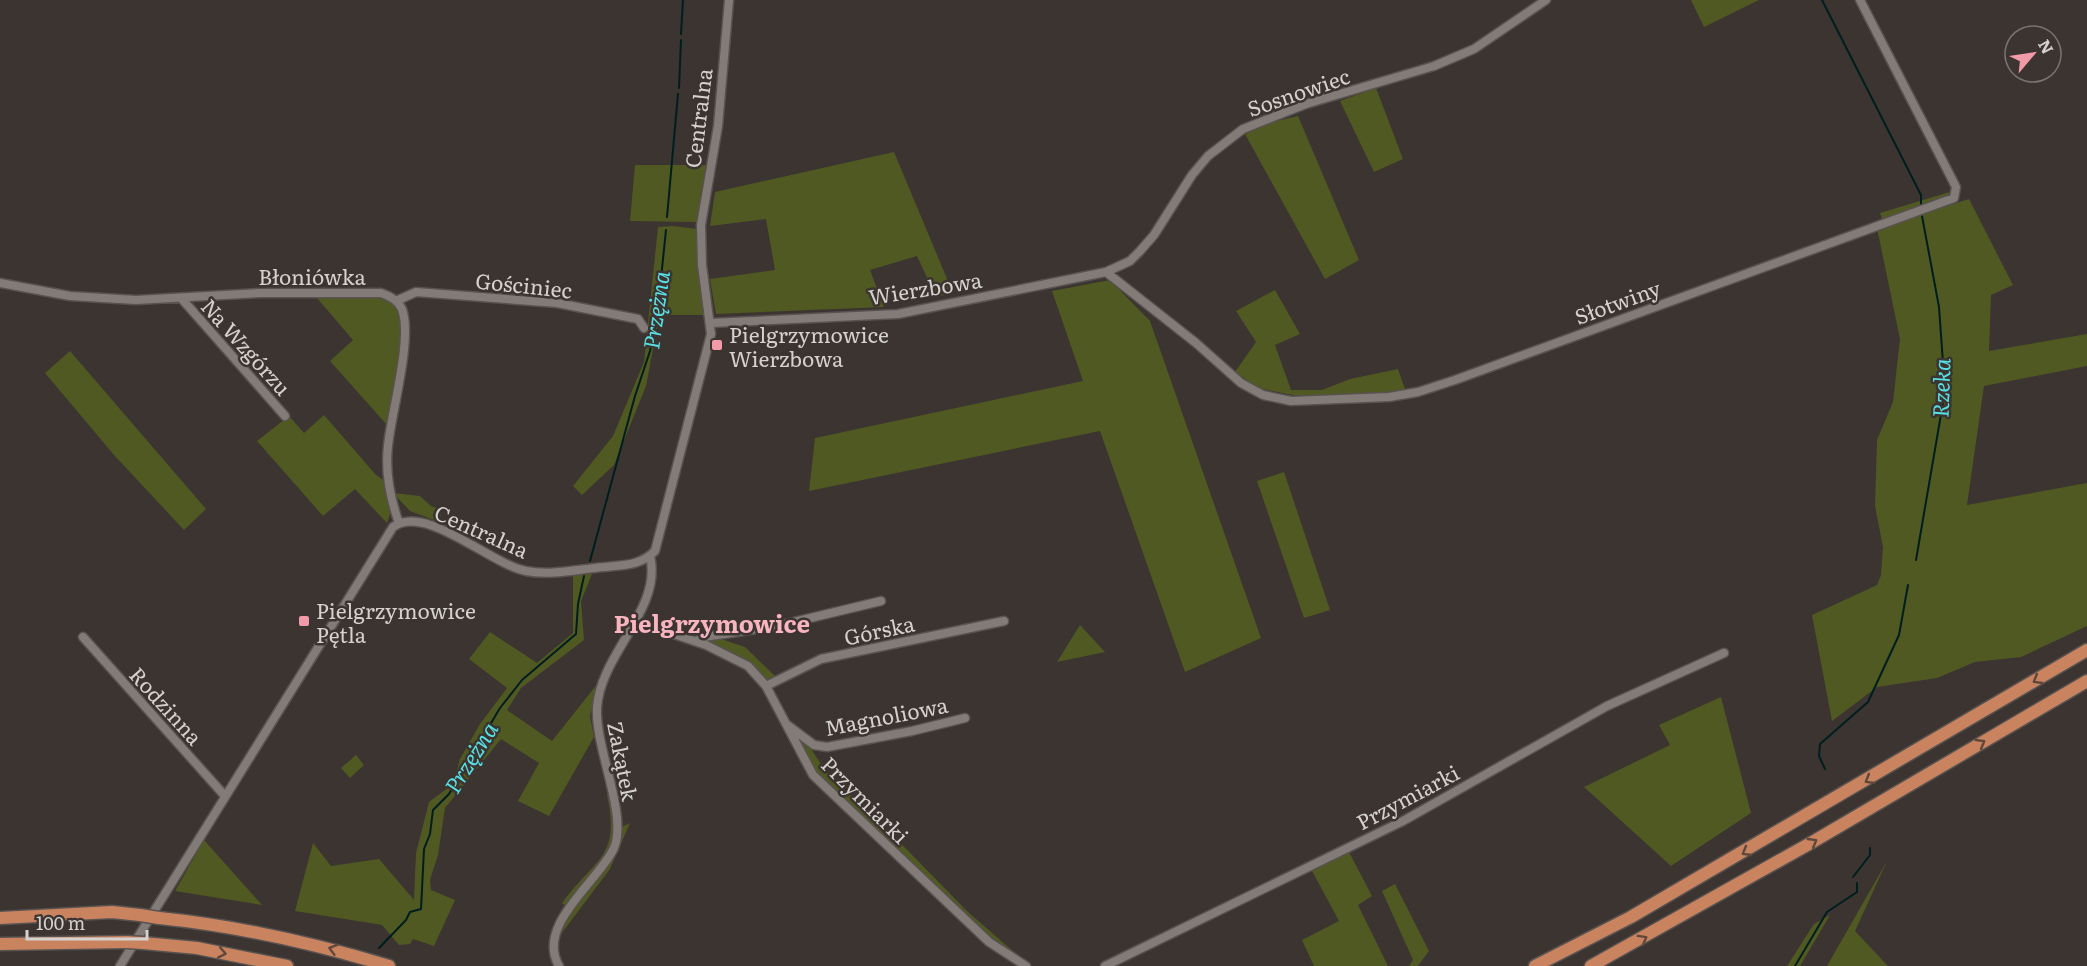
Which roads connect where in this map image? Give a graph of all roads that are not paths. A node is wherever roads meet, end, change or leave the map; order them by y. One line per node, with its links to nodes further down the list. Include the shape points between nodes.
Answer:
1 (729, 0): 8 (street, Centralna, via 718,126 701,225 702,265)
2 (1546, 0): 4 (street, Sosnowiec, via 1474,49 1434,66 1306,104 1243,129 1203,163 1140,252)
3 (1860, 0): 4 (street, Słotwiny, via 1956,187 1954,198 1455,380 1389,397 1291,401 1263,395 1241,383)
4 (1106, 272): 8 (street, Wierzbowa, via 898,314)
5 (0, 283): 6 (street, Błoniówka, via 70,296)
6 (182, 299): 7 (street, Błoniówka, via 260,293 381,293); 10 (street, Na Wzgórzu)
7 (396, 301): 9 (street, Gościniec, via 416,292 557,303 638,319); 11 (street, via 402,310 402,363 387,447 388,488)
8 (711, 323): 12 (street, Centralna, via 682,453 658,544)
9 (644, 328)
10 (285, 416)
11 (399, 523): 12 (street, Centralna, via 414,520 438,528 513,568 529,572 637,563); 24 (street, via 387,534)
12 (650, 556): 14 (street, Zakątek, via 652,583)
13 (881, 600): 17 (street)
14 (635, 621): 17 (street, Przymiarki); 30 (street, Zakątek, via 619,646 597,705 599,738 616,814 615,847 569,907 558,929 554,953)
15 (1004, 621): 21 (street, Górska, via 821,659)
16 (83, 637): 24 (street, Rodzinna)
17 (696, 641): 21 (street, Przymiarki, via 740,660)
18 (2087, 650): 33 (highway, one-way to 33, via 1631,917)
19 (1724, 653): 32 (street, Przymiarki, via 1607,706 1403,821)
20 (2087, 681): 34 (highway, one-way to 20)
21 (766, 686): 23 (street, Przymiarki)
22 (965, 718): 23 (street, Magnoliowa, via 827,747 814,745)
23 (785, 723): 31 (street, Przymiarki, via 813,775 989,942)
24 (225, 796): 27 (street)
25 (0, 918): 29 (highway, one-way to 25, bridge, via 314,944 218,924 112,912)
26 (0, 944): 28 (highway, one-way to 28, bridge, via 143,943 197,948)
27 (120, 966)
28 (287, 966)
29 (389, 966)
30 (559, 966)
31 (1026, 966)
32 (1105, 966)
33 (1535, 966)
34 (1592, 966)

